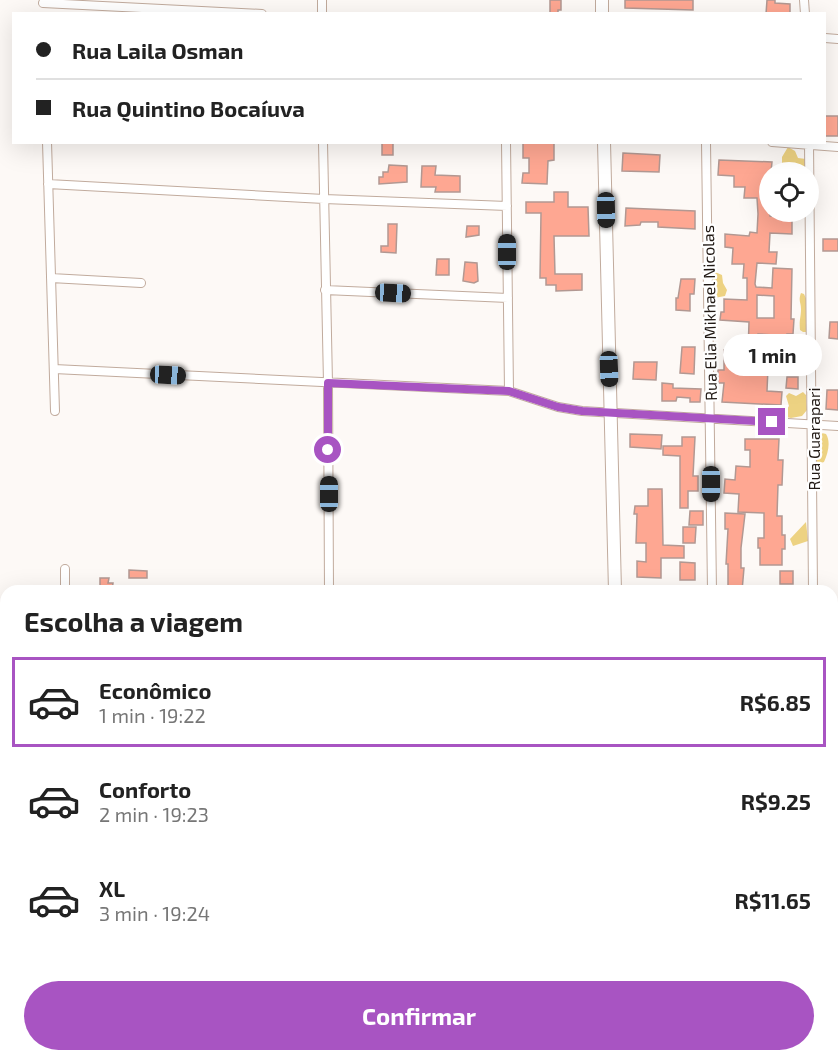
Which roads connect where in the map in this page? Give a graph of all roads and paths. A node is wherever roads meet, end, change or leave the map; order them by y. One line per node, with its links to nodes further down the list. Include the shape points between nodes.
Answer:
1 (43, 1): 2 (street)
2 (228, 12)
3 (47, 144): 10 (street)
4 (323, 144): 11 (street)
5 (506, 144): 12 (street)
6 (604, 144): 21 (main road)
7 (706, 144): 22 (street, Rua Elia Mikhael Nicolas)
8 (809, 144): 9 (street); 23 (street, Rua Guarapari)
9 (838, 147)
10 (48, 184): 11 (street); 13 (street)
11 (324, 199): 12 (street); 15 (street)
12 (507, 206): 16 (street)
13 (51, 278): 14 (street); 17 (street)
14 (141, 283)
15 (325, 290): 16 (street); 18 (street)
16 (508, 298): 19 (street)
17 (54, 369): 18 (street); 20 (street)
18 (328, 383): 19 (street); 27 (street)
19 (509, 391): 21 (street, via 558,407)
20 (55, 411)
21 (610, 414): 22 (street); 28 (main road)
22 (711, 419): 23 (street); 29 (street, Rua Elia Mikhael Nicolas)
23 (813, 424): 24 (street); 30 (street, Rua Guarapari)
24 (838, 426)
25 (66, 568): 26 (street)
26 (65, 585)
27 (329, 585)
28 (615, 585)
29 (712, 585)
30 (813, 585)

